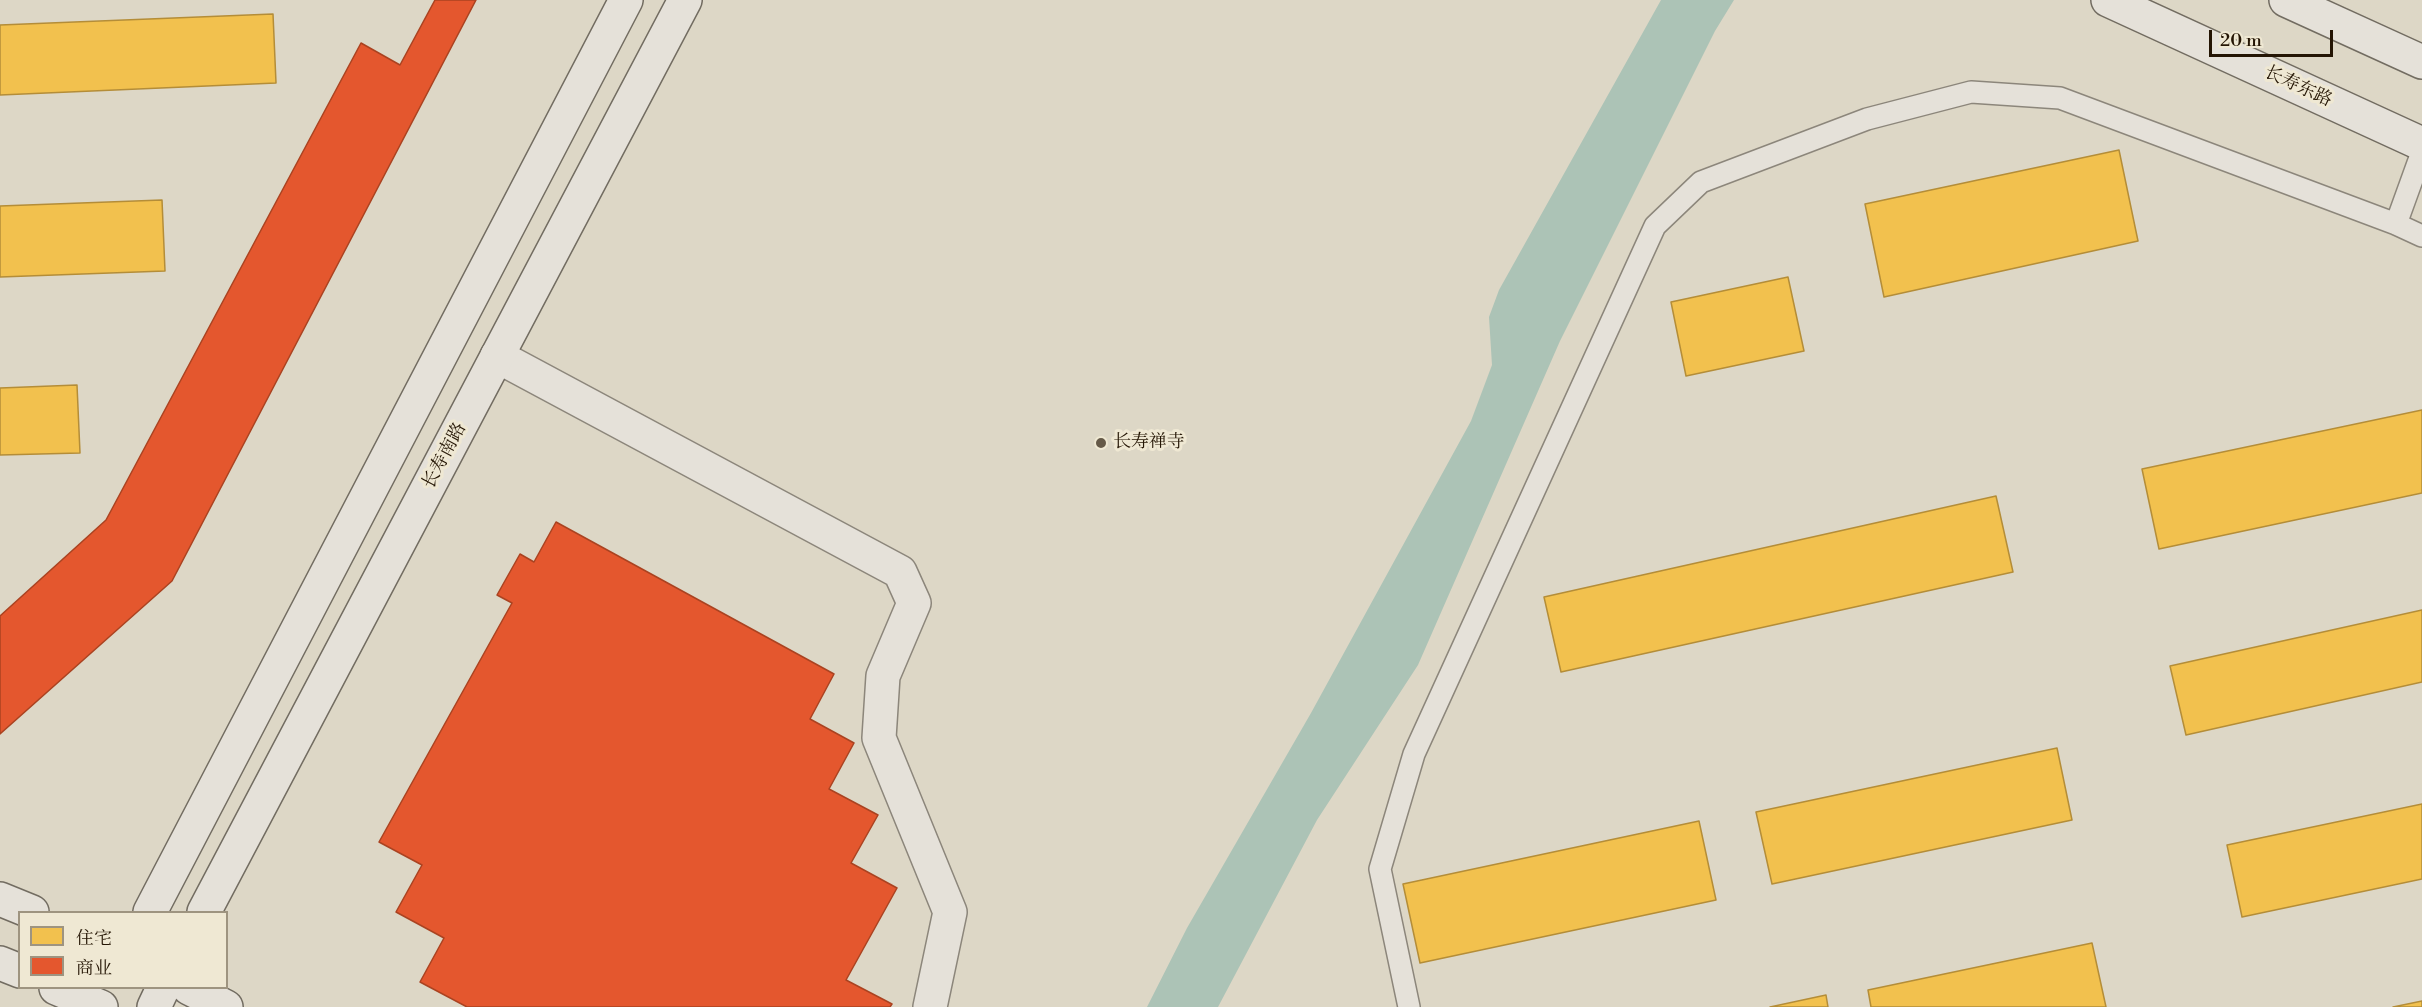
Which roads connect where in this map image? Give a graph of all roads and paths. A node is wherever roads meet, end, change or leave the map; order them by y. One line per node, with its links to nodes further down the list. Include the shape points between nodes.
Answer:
1 (626, 0): 13 (main road)
2 (685, 0): 10 (main road, 长寿南路)
3 (2108, 0): 6 (main road, 长寿东路)
4 (2286, 0): 5 (main road)
5 (2422, 62)
6 (2422, 144)
7 (2422, 152): 8 (lane)
8 (2396, 224): 9 (lane); 25 (lane, via 2060,98 1971,92 1867,119 1701,182 1655,226 1414,754 1380,869)
9 (2422, 236)
10 (498, 356): 14 (main road, 长寿南路); 24 (main road, via 900,572 914,603 883,675 879,738 950,912)
11 (0, 899): 12 (main road)
12 (30, 911)
13 (151, 911)
14 (205, 911)
15 (0, 963): 16 (main road)
16 (18, 971)
17 (61, 989): 21 (main road)
18 (111, 989): 21 (main road)
19 (161, 989): 22 (main road)
20 (193, 989): 23 (main road)
21 (102, 1007)
22 (154, 1007)
23 (226, 1007)
24 (930, 1007)
25 (1409, 1007)

